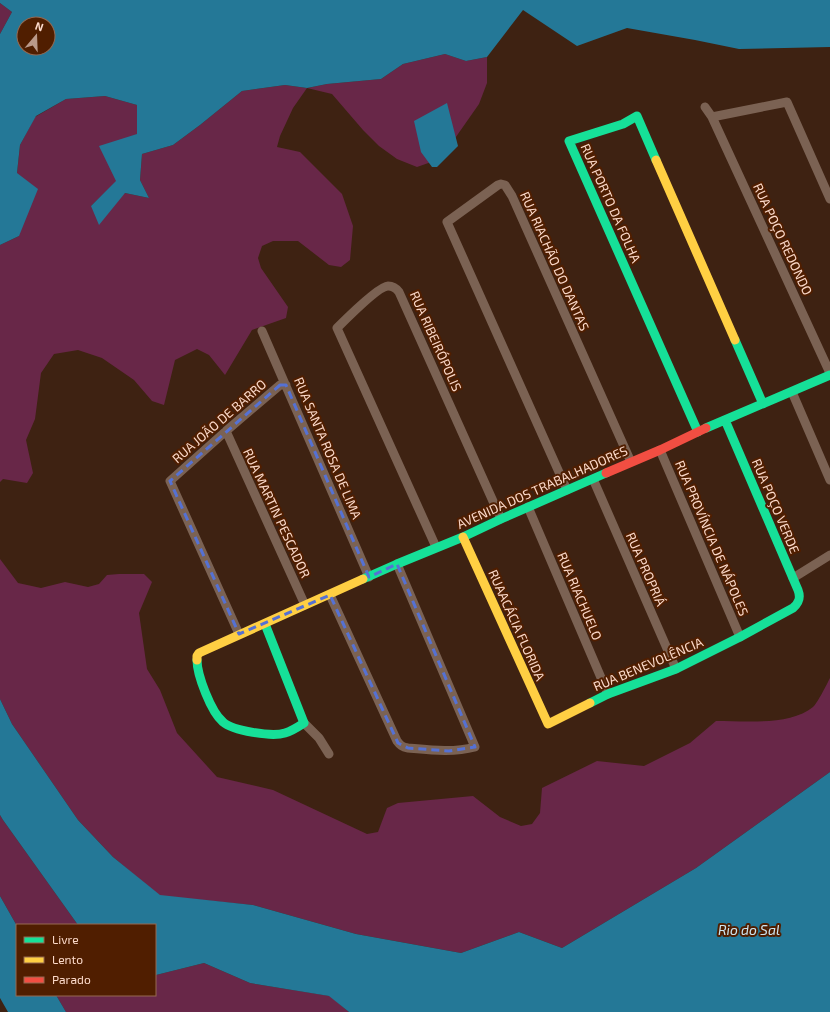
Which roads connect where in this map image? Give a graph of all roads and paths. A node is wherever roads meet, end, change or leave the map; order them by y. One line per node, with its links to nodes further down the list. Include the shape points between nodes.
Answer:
1 (705, 107): 2 (street, RUA POÇO REDONDO)
2 (712, 117): 3 (street, via 787,102); 5 (street, RUA POÇO REDONDO)
3 (830, 199)
4 (262, 330): 6 (street, RUA SANTA ROSA DE LIMA)
5 (830, 374): 7 (street, AVENIDA DOS TRABALHADORES)
6 (286, 385): 10 (street, RUA JOÃO DE BARRO, via 280,385); 23 (street, RUA SANTA ROSA DE LIMA)
7 (792, 392): 8 (street, AVENIDA DOS TRABALHADORES); 15 (street)
8 (763, 404): 9 (street, AVENIDA DOS TRABALHADORES); 11 (street, RUA PORTO DA FOLHA, via 637,116 623,124 569,141)
9 (725, 420): 11 (street, AVENIDA DOS TRABALHADORES); 24 (street, RUA POÇO VERDE)
10 (226, 431): 27 (street, RUA MARTIN PESCADOR); 29 (street, RUA JOÃO DE BARRO, via 170,481)
11 (698, 432): 12 (street, AVENIDA DOS TRABALHADORES)
12 (660, 450): 13 (street, AVENIDA DOS TRABALHADORES); 30 (street, RUA PROVÍNCIA DE NÁPOLES)
13 (631, 462): 14 (street, AVENIDA DOS TRABALHADORES); 16 (street, RUA RIACHÃO DO DANTAS, via 512,196 505,185 498,185 448,222)
14 (593, 479): 16 (street, AVENIDA DOS TRABALHADORES); 31 (street, RUA PROPRIÁ)
15 (830, 480)
16 (567, 490): 17 (street, AVENIDA DOS TRABALHADORES)
17 (528, 507): 18 (street, AVENIDA DOS TRABALHADORES); 32 (street, RUA RIACHUELO)
18 (501, 519): 19 (street, AVENIDA DOS TRABALHADORES); 20 (street, RUA RIBEIRÓPOLIS, via 399,292 392,286 384,287 336,328)
19 (463, 537): 20 (street, AVENIDA DOS TRABALHADORES); 34 (street, RUAACÁCIA FLORIDA)
20 (436, 547): 22 (street, AVENIDA DOS TRABALHADORES)
21 (830, 555): 24 (street)
22 (398, 564): 23 (street, AVENIDA DOS TRABALHADORES); 25 (street, via 475,747 449,751 404,747 399,744)
23 (369, 577): 25 (street, AVENIDA DOS TRABALHADORES)
24 (793, 578): 26 (street, RUA POÇO VERDE)
25 (330, 595): 27 (street, AVENIDA DOS TRABALHADORES)
26 (800, 602): 30 (street, RUA BENEVOLÊNCIA)
27 (305, 605): 28 (street, AVENIDA DOS TRABALHADORES)
28 (265, 624): 29 (street, AVENIDA DOS TRABALHADORES); 33 (street)
29 (239, 634): 33 (street, AVENIDA DOS TRABALHADORES, via 199,652 197,656 200,679 220,719 239,729 274,734 289,732)
30 (740, 637): 31 (street, RUA BENEVOLÊNCIA)
31 (676, 669): 32 (street, RUA BENEVOLÊNCIA)
32 (608, 694): 34 (street, RUA BENEVOLÊNCIA)
33 (304, 723): 35 (street, via 318,736)
34 (548, 724)
35 (329, 754)

